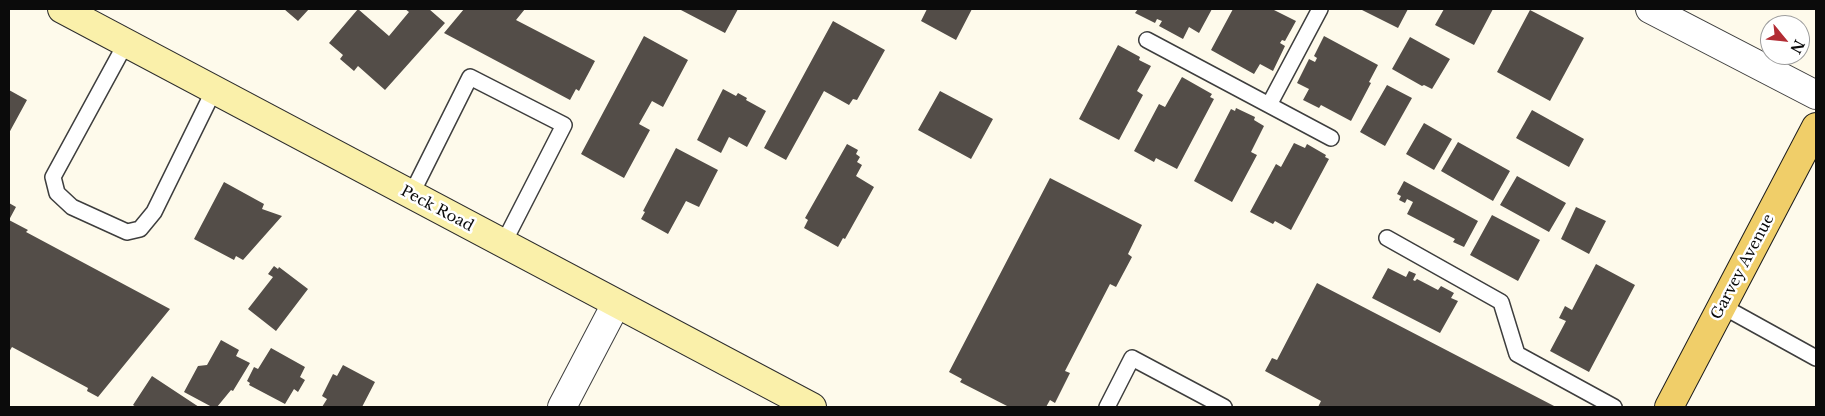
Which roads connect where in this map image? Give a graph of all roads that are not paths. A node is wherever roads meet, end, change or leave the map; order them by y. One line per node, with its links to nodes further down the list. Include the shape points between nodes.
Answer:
1 (62, 9): 5 (main road, Peck Road)
2 (1320, 9): 8 (lane)
3 (1650, 9): 7 (street)
4 (1147, 40): 8 (lane)
5 (126, 43): 6 (main road, Peck Road); 6 (lane, via 53,177 57,193 72,207 127,232 140,229 154,212)
6 (214, 90): 11 (main road, Peck Road)
7 (1816, 95)
8 (1269, 105): 10 (lane)
9 (1816, 127): 15 (main road, Garvey Avenue)
10 (1331, 138)
11 (411, 194): 13 (main road, Peck Road); 13 (lane, via 470,77 564,125)
12 (1387, 238): 21 (lane, via 1501,302 1517,354)
13 (503, 244): 14 (main road, Peck Road)
14 (616, 304): 17 (main road, Peck Road); 18 (street)
15 (1722, 306): 16 (lane); 22 (main road, Garvey Avenue)
16 (1816, 358)
17 (797, 404)
18 (562, 407)
19 (1107, 407): 20 (lane, via 1132,358)
20 (1224, 407)
21 (1614, 407)
22 (1669, 407)

